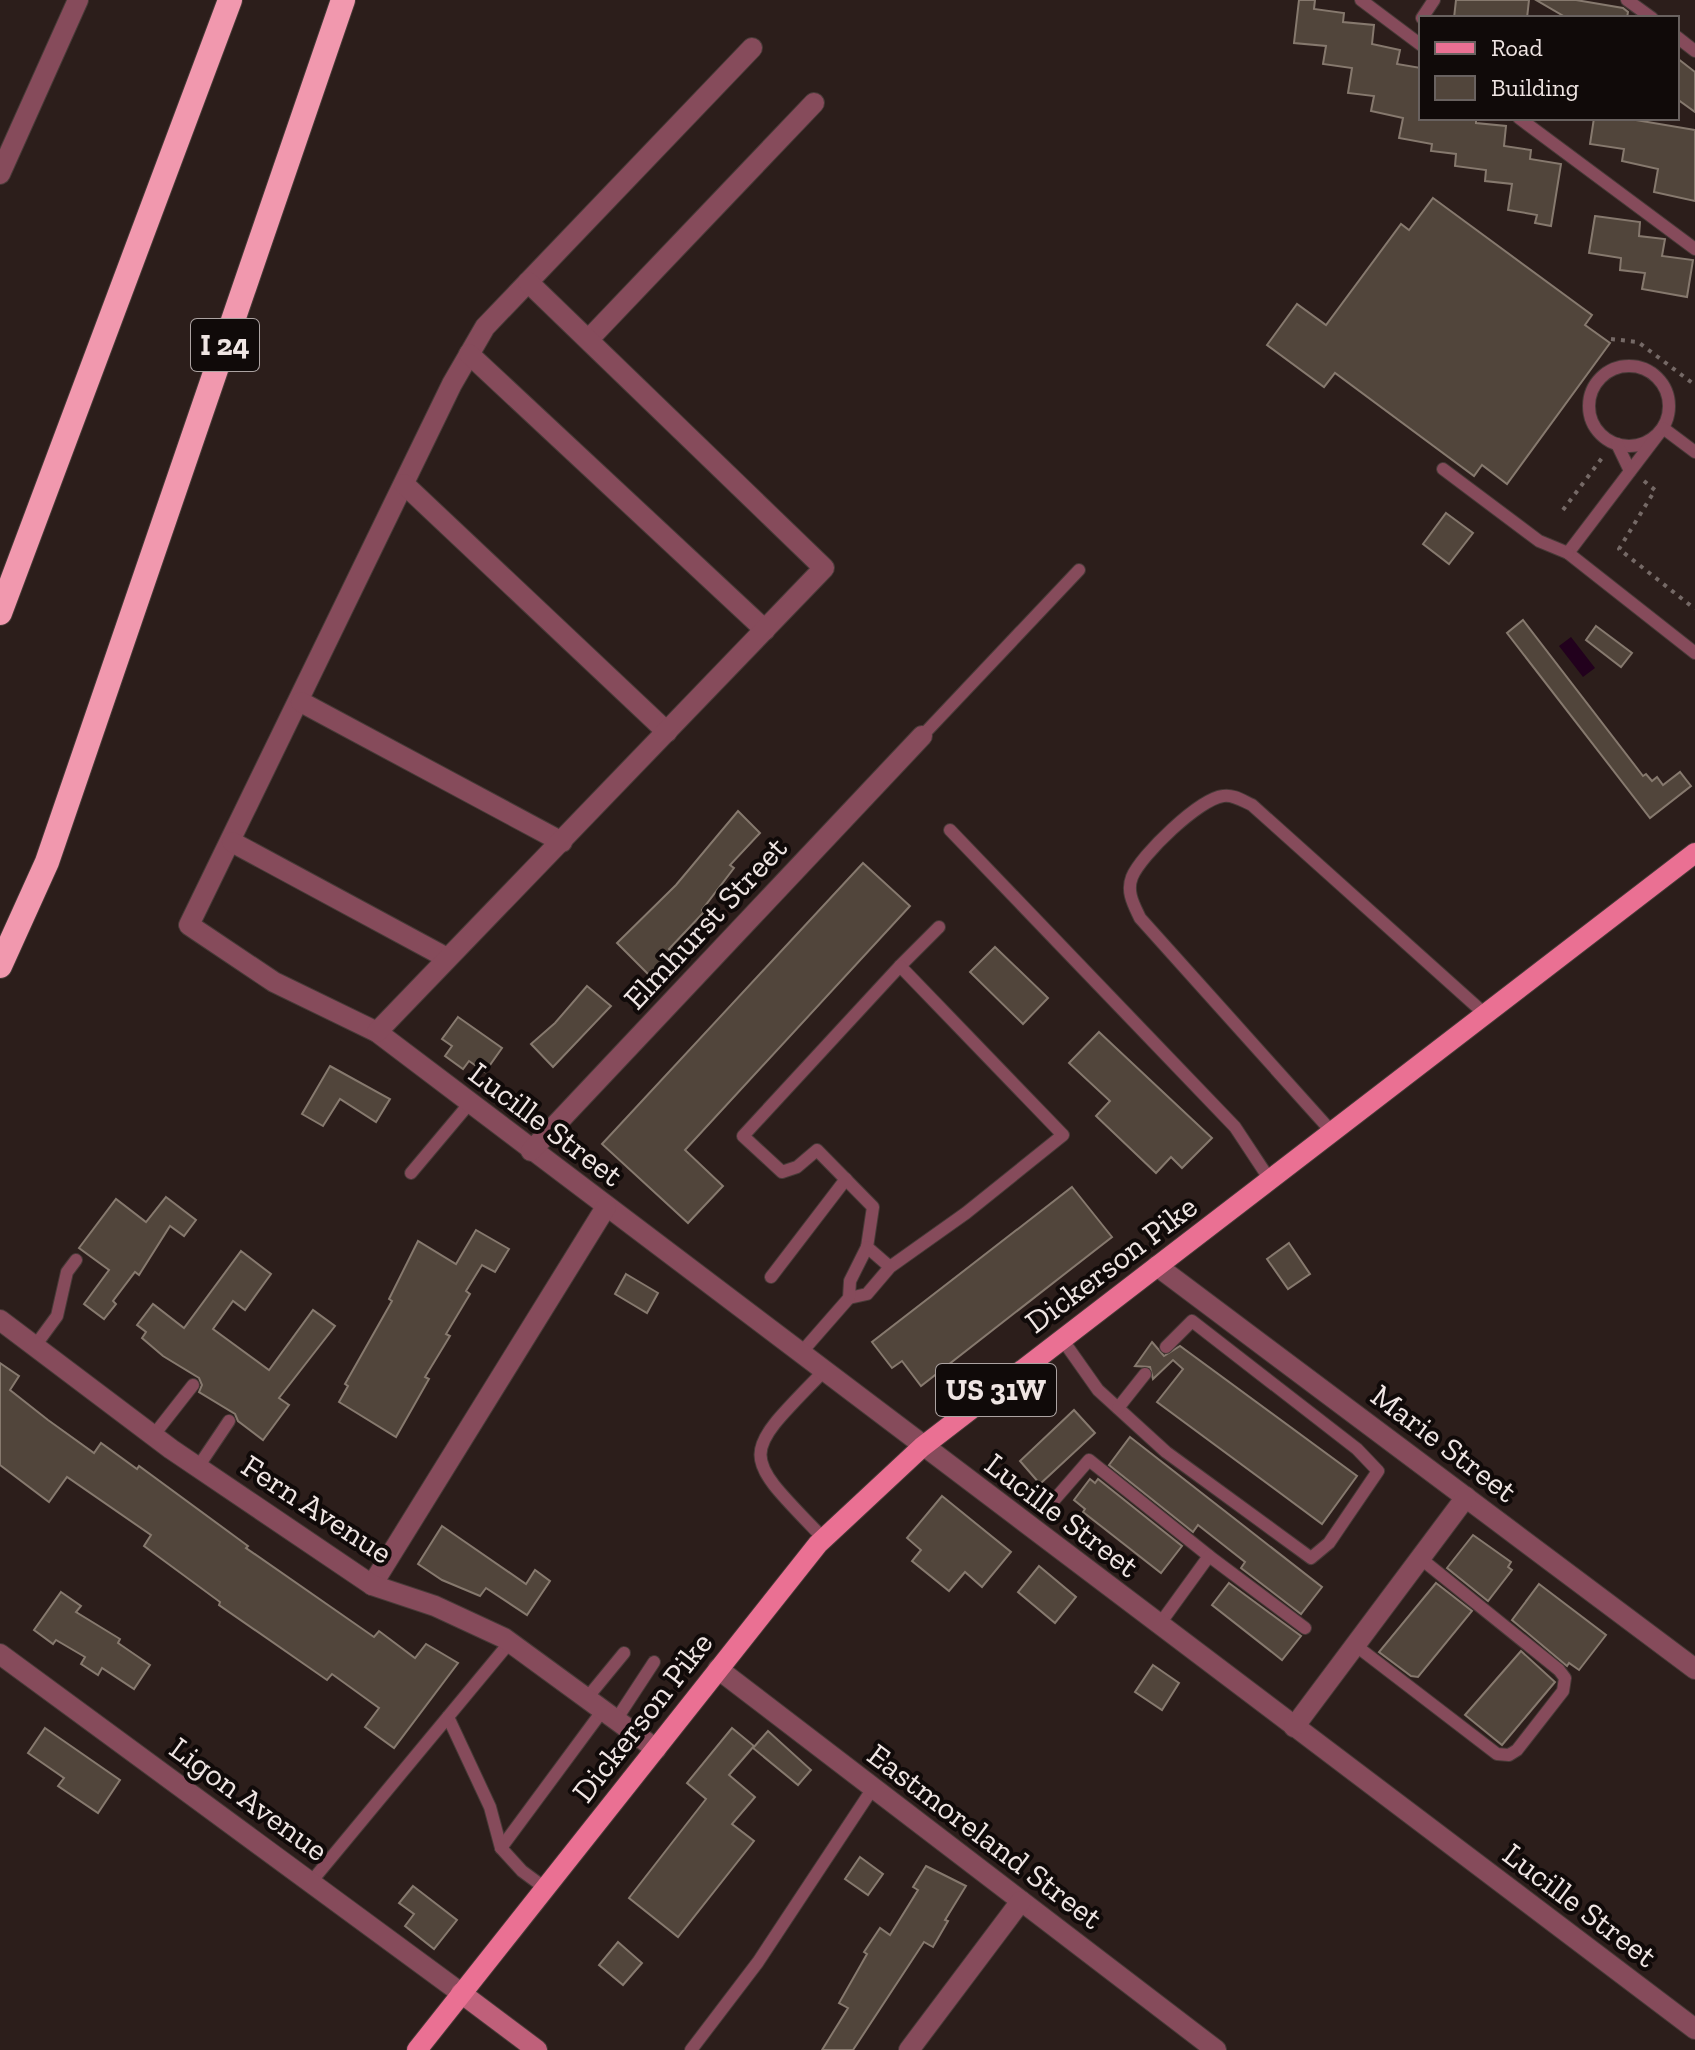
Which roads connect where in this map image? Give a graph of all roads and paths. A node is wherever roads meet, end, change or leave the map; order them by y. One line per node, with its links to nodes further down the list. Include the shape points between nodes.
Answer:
1 (78, 0): 15 (street)
2 (230, 0): 32 (highway)
3 (343, 0): 44 (highway, I 24, via 57,835)
4 (1361, 0): 8 (lane)
5 (1627, 0): 6 (lane)
6 (1649, 16)
7 (1419, 21): 8 (lane)
8 (1409, 36): 10 (lane)
9 (1679, 39): 12 (lane)
10 (1419, 44)
11 (752, 48): 17 (street)
12 (1695, 51)
13 (814, 103): 18 (street)
14 (1522, 120): 16 (lane)
15 (0, 174)
16 (1695, 249)
17 (528, 282): 18 (street); 20 (street, via 485,327)
18 (589, 339): 33 (street, via 824,568)
19 (1611, 339): 21 (path, via 1638,342)
20 (469, 354): 27 (street); 33 (street)
21 (1695, 385)
22 (1663, 428): 23 (lane, via 1643,444); 23 (lane, via 1669,403 1658,379 1635,366 1622,367 1599,380 1589,404 1596,429); 24 (lane); 26 (lane)
23 (1617, 444): 26 (lane)
24 (1695, 452)
25 (1443, 469): 29 (lane, via 1539,541)
26 (1630, 471): 28 (path, via 1606,453); 29 (lane); 31 (path, via 1655,490 1619,549)
27 (404, 484): 35 (street); 36 (street)
28 (1563, 510)
29 (1568, 553): 34 (lane)
30 (1079, 570): 37 (lane)
31 (1695, 609)
32 (0, 613)
33 (765, 630): 36 (street)
34 (1695, 653)
35 (301, 702): 39 (street); 40 (street)
36 (667, 732): 40 (street)
37 (922, 736): 50 (street, Elmhurst Street)
38 (950, 830): 53 (lane, via 1235,1127)
39 (232, 842): 43 (street); 47 (street, Lucille Street, via 189,925 274,982)
40 (562, 842): 43 (street)
41 (1695, 853): 46 (main road, Dickerson Pike / US 31W)
42 (939, 927): 45 (lane)
43 (447, 958): 47 (street)
44 (0, 966)
45 (900, 966): 52 (lane, via 743,1136 782,1172 817,1150); 58 (lane, via 1063,1135)
46 (1486, 1015): 49 (main road, Dickerson Pike / US 31W); 49 (lane, via 1252,805 1228,795 1213,798 1182,818 1133,876 1130,896 1140,918)
47 (377, 1032): 48 (street, Lucille Street)
48 (469, 1104): 50 (street, Lucille Street); 51 (lane)
49 (1332, 1132): 53 (main road, Dickerson Pike / US 31W)
50 (531, 1151): 54 (street, Lucille Street)
51 (411, 1173)
52 (846, 1179): 55 (lane, via 873,1207); 59 (lane)
53 (1270, 1180): 57 (main road, Dickerson Pike / US 31W)
54 (606, 1207): 65 (street, Lucille Street); 79 (street)
55 (867, 1247): 58 (lane); 60 (lane, via 850,1281)
56 (76, 1260): 63 (lane, via 67,1272 57,1316)
57 (1157, 1266): 62 (main road, Dickerson Pike / US 31W); 74 (street, Marie Street)
58 (890, 1267): 60 (lane, via 867,1294)
59 (771, 1277)
60 (849, 1298): 65 (lane)
61 (0, 1320): 63 (street, Fern Avenue)
62 (1062, 1339): 69 (lane, via 1098,1390); 72 (main road, Dickerson Pike / US 31W)
63 (35, 1346): 71 (street, Fern Avenue)
64 (1166, 1347): 69 (lane, via 1192,1321 1378,1471 1329,1543 1311,1558 1166,1452)
65 (800, 1354): 66 (street, Lucille Street)
66 (823, 1372): 72 (street, Lucille Street); 76 (lane, via 773,1424 758,1446 758,1457 767,1478)
67 (1145, 1374): 69 (lane)
68 (193, 1385): 71 (lane)
69 (1118, 1408)
70 (229, 1421): 73 (lane)
71 (153, 1436): 73 (street, Fern Avenue)
72 (922, 1447): 76 (main road, Dickerson Pike / US 31W); 80 (street, Lucille Street)
73 (198, 1467): 79 (street, Fern Avenue)
74 (1466, 1497): 78 (street); 88 (street, Marie Street)
75 (1055, 1499): 77 (lane, via 1089,1460)
76 (824, 1539): 87 (main road, Dickerson Pike / US 31W)
77 (1209, 1556): 80 (lane); 81 (lane)
78 (1420, 1558): 83 (street); 83 (lane, via 1559,1670 1565,1678 1563,1691 1517,1750 1497,1754)
79 (372, 1585): 82 (street, Fern Avenue, via 435,1606)
80 (1159, 1625): 91 (street, Lucille Street)
81 (1305, 1628)
82 (510, 1642): 89 (street, Fern Avenue); 90 (lane)
83 (1355, 1645): 91 (street)
84 (624, 1653): 89 (lane)
85 (0, 1654): 95 (street, Ligon Avenue)
86 (654, 1662): 89 (lane)
87 (718, 1669): 92 (main road, Dickerson Pike / US 31W); 93 (street, Eastmoreland Street)
88 (1695, 1669)
89 (602, 1710): 92 (street, Fern Avenue); 94 (lane)
90 (448, 1717): 94 (lane, via 490,1807); 95 (lane)
91 (1294, 1727): 99 (street, Lucille Street)
92 (656, 1749): 96 (main road, Dickerson Pike / US 31W)
93 (873, 1788): 97 (street, Eastmoreland Street); 102 (lane, via 758,1962)
94 (501, 1848): 96 (lane)
95 (311, 1882): 98 (street, Ligon Avenue)
96 (545, 1888): 98 (main road, Dickerson Pike / US 31W)
97 (1021, 1901): 103 (street); 104 (street, Eastmoreland Street)
98 (461, 1993): 100 (main road, Dickerson Pike / US 31W); 101 (main road)
99 (1695, 2029)
100 (417, 2050)
101 (537, 2050)
102 (691, 2050)
103 (909, 2050)
104 (1216, 2050)

